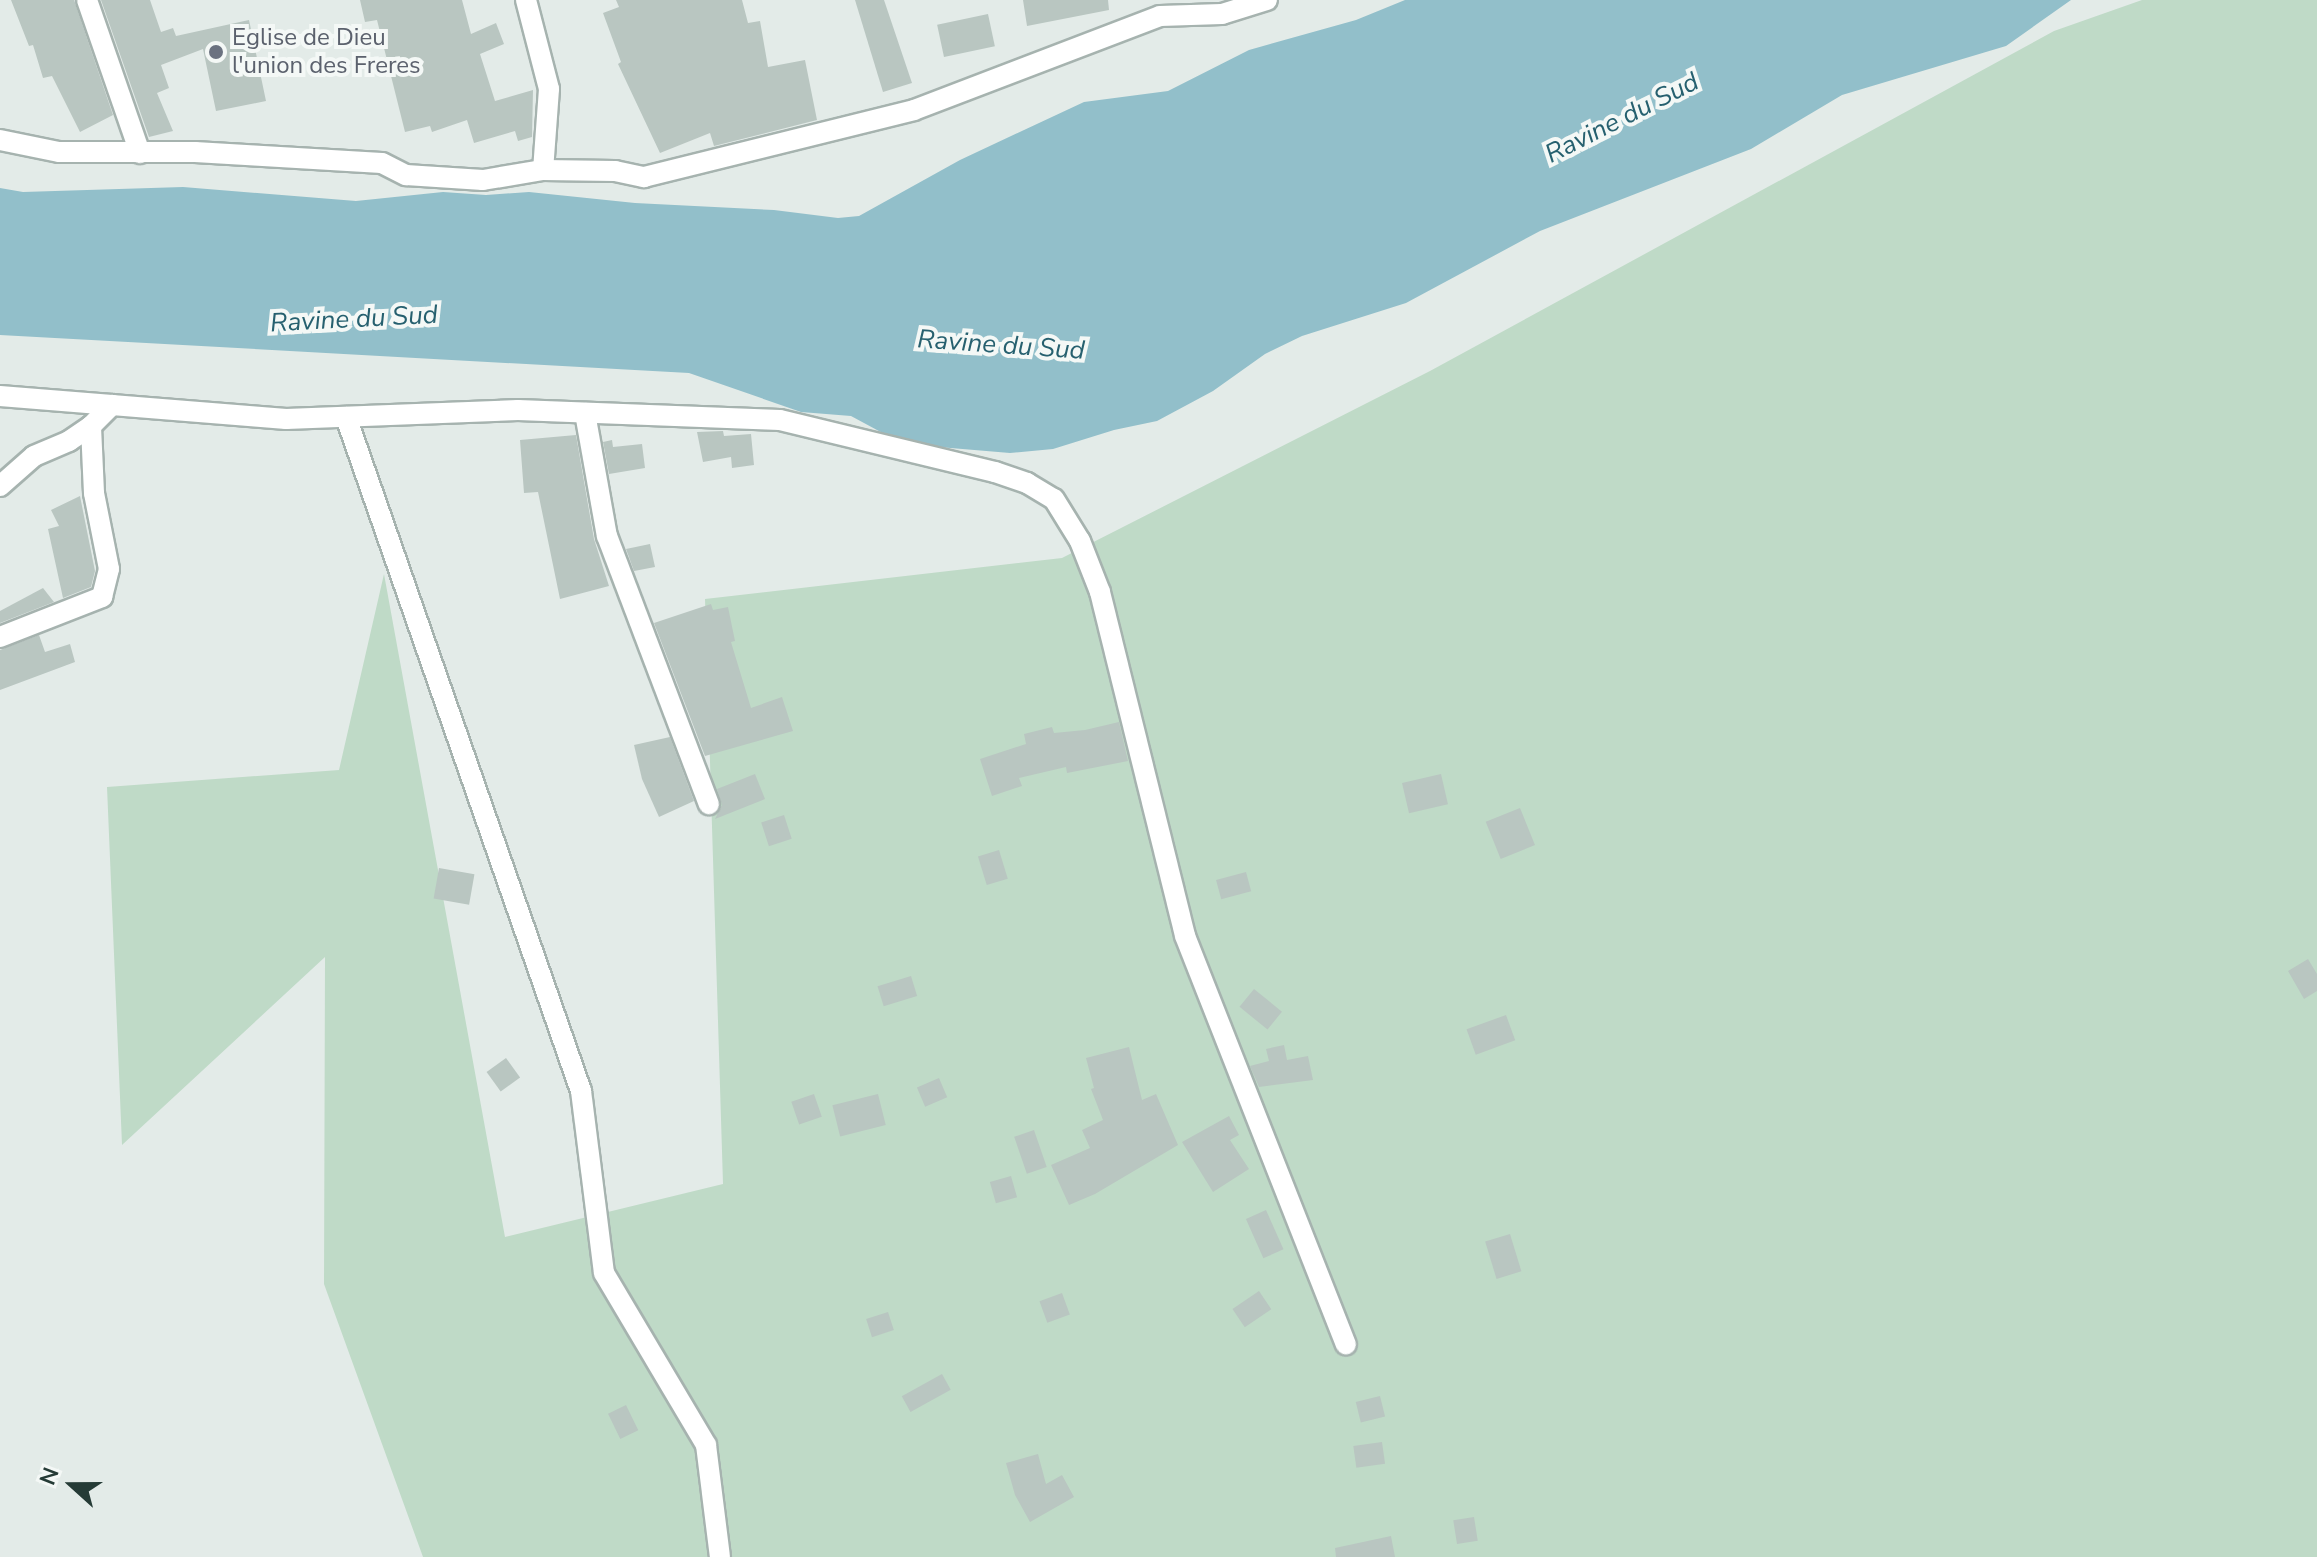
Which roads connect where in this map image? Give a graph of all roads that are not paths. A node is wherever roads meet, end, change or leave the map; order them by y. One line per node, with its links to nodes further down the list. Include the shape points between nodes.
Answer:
1 (87, 0): 6 (street)
2 (526, 0): 7 (street, via 549,89)
3 (1267, 0): 4 (street, via 1222,14)
4 (1157, 8): 7 (street, via 914,110 644,177)
5 (0, 140): 6 (street, via 59,152)
6 (140, 153): 7 (street, via 382,163 406,175 483,180)
7 (543, 170)
8 (0, 396): 9 (street)
9 (112, 405): 11 (street, via 286,419); 12 (street)
10 (585, 413): 11 (street, via 518,410); 15 (street, via 607,536); 16 (street, via 780,420 995,472 1054,499 1080,541 1100,592 1185,936)
11 (346, 417): 17 (street, via 581,1091 604,1273 706,1445)
12 (91, 426): 13 (street, via 34,456); 14 (street, via 94,493 109,569 102,597)
13 (0, 486)
14 (0, 637)
15 (709, 804)
16 (1346, 1344)
17 (720, 1557)

